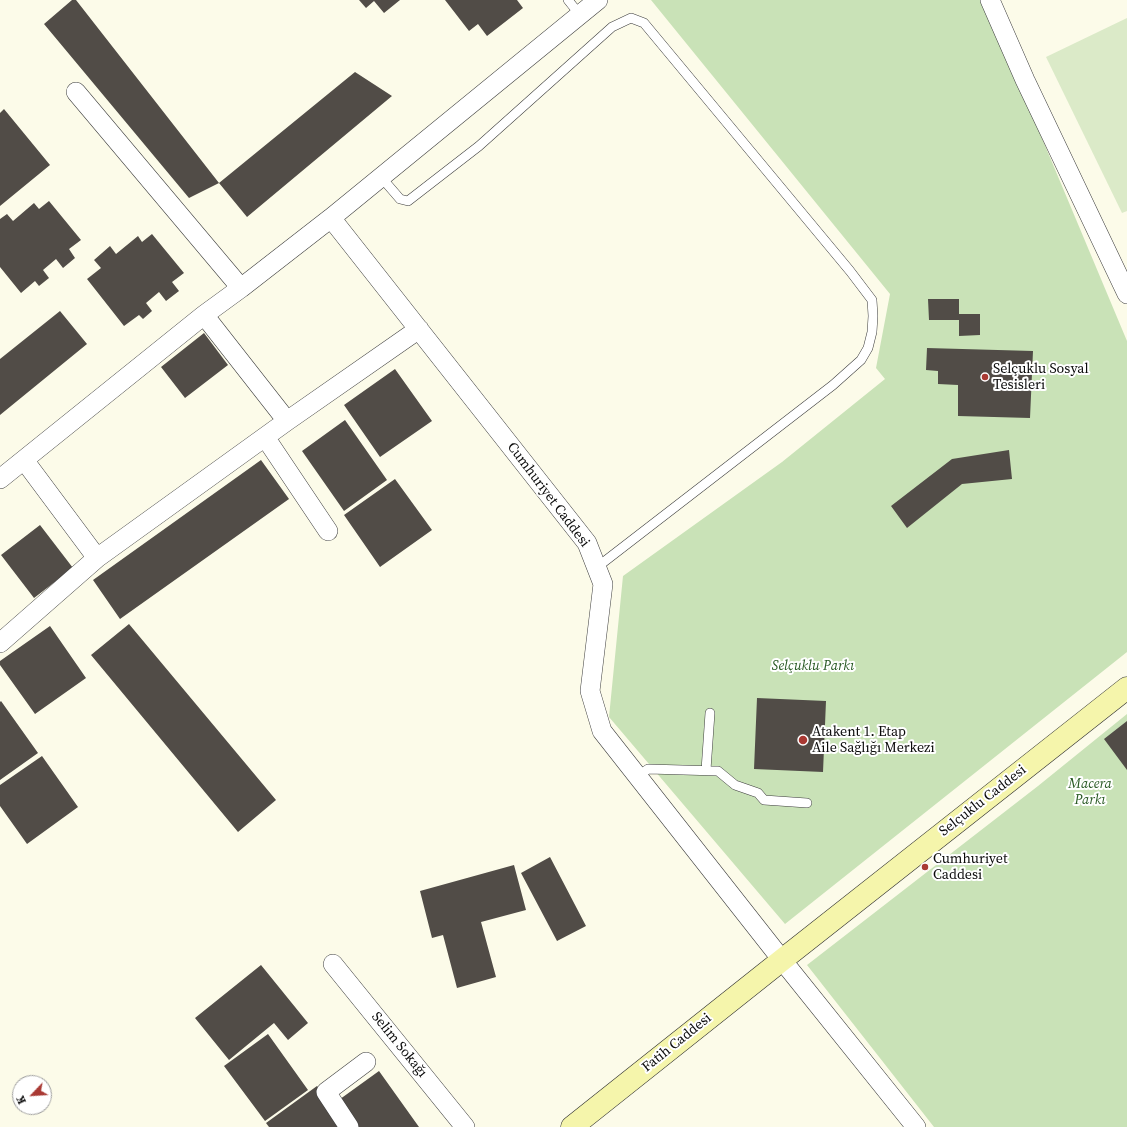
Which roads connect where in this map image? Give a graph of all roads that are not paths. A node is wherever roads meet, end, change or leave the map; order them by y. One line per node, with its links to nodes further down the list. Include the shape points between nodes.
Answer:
1 (568, 0): 4 (lane)
2 (598, 0): 4 (street)
3 (990, 0): 9 (street, via 1025,80)
4 (580, 14): 6 (street)
5 (76, 92): 8 (street)
6 (381, 177): 7 (street); 18 (lane, via 400,199 408,201 479,146 612,26 631,18 644,23 850,270 872,300 872,332 868,348 861,360 821,394)
7 (331, 218): 8 (street); 11 (street, Cumhuriyet Caddesi)
8 (241, 288): 10 (street)
9 (1127, 294)
10 (204, 315): 12 (street); 14 (street)
11 (419, 329): 12 (street); 18 (street, Cumhuriyet Caddesi, via 587,543)
12 (287, 421): 13 (street)
13 (265, 437): 16 (street); 17 (street)
14 (24, 460): 15 (street); 17 (street)
15 (0, 479)
16 (328, 531)
17 (97, 558): 19 (street)
18 (596, 568): 23 (street, Cumhuriyet Caddesi, via 603,584 590,691 602,731)
19 (0, 642)
20 (1127, 688): 25 (street, Selçuklu Caddesi)
21 (710, 713): 22 (lane)
22 (706, 770): 23 (lane, via 648,768); 24 (lane, via 718,771 735,785 758,793 764,800)
23 (638, 776): 25 (street, Cumhuriyet Caddesi)
24 (807, 804)
25 (782, 960): 30 (street, Fatih Caddesi); 31 (street, Cumhuriyet Caddesi)
26 (333, 964): 29 (street, Selim Sokağı)
27 (366, 1062): 28 (street, via 326,1092)
28 (349, 1127)
29 (465, 1127)
30 (572, 1127)
31 (916, 1127)

